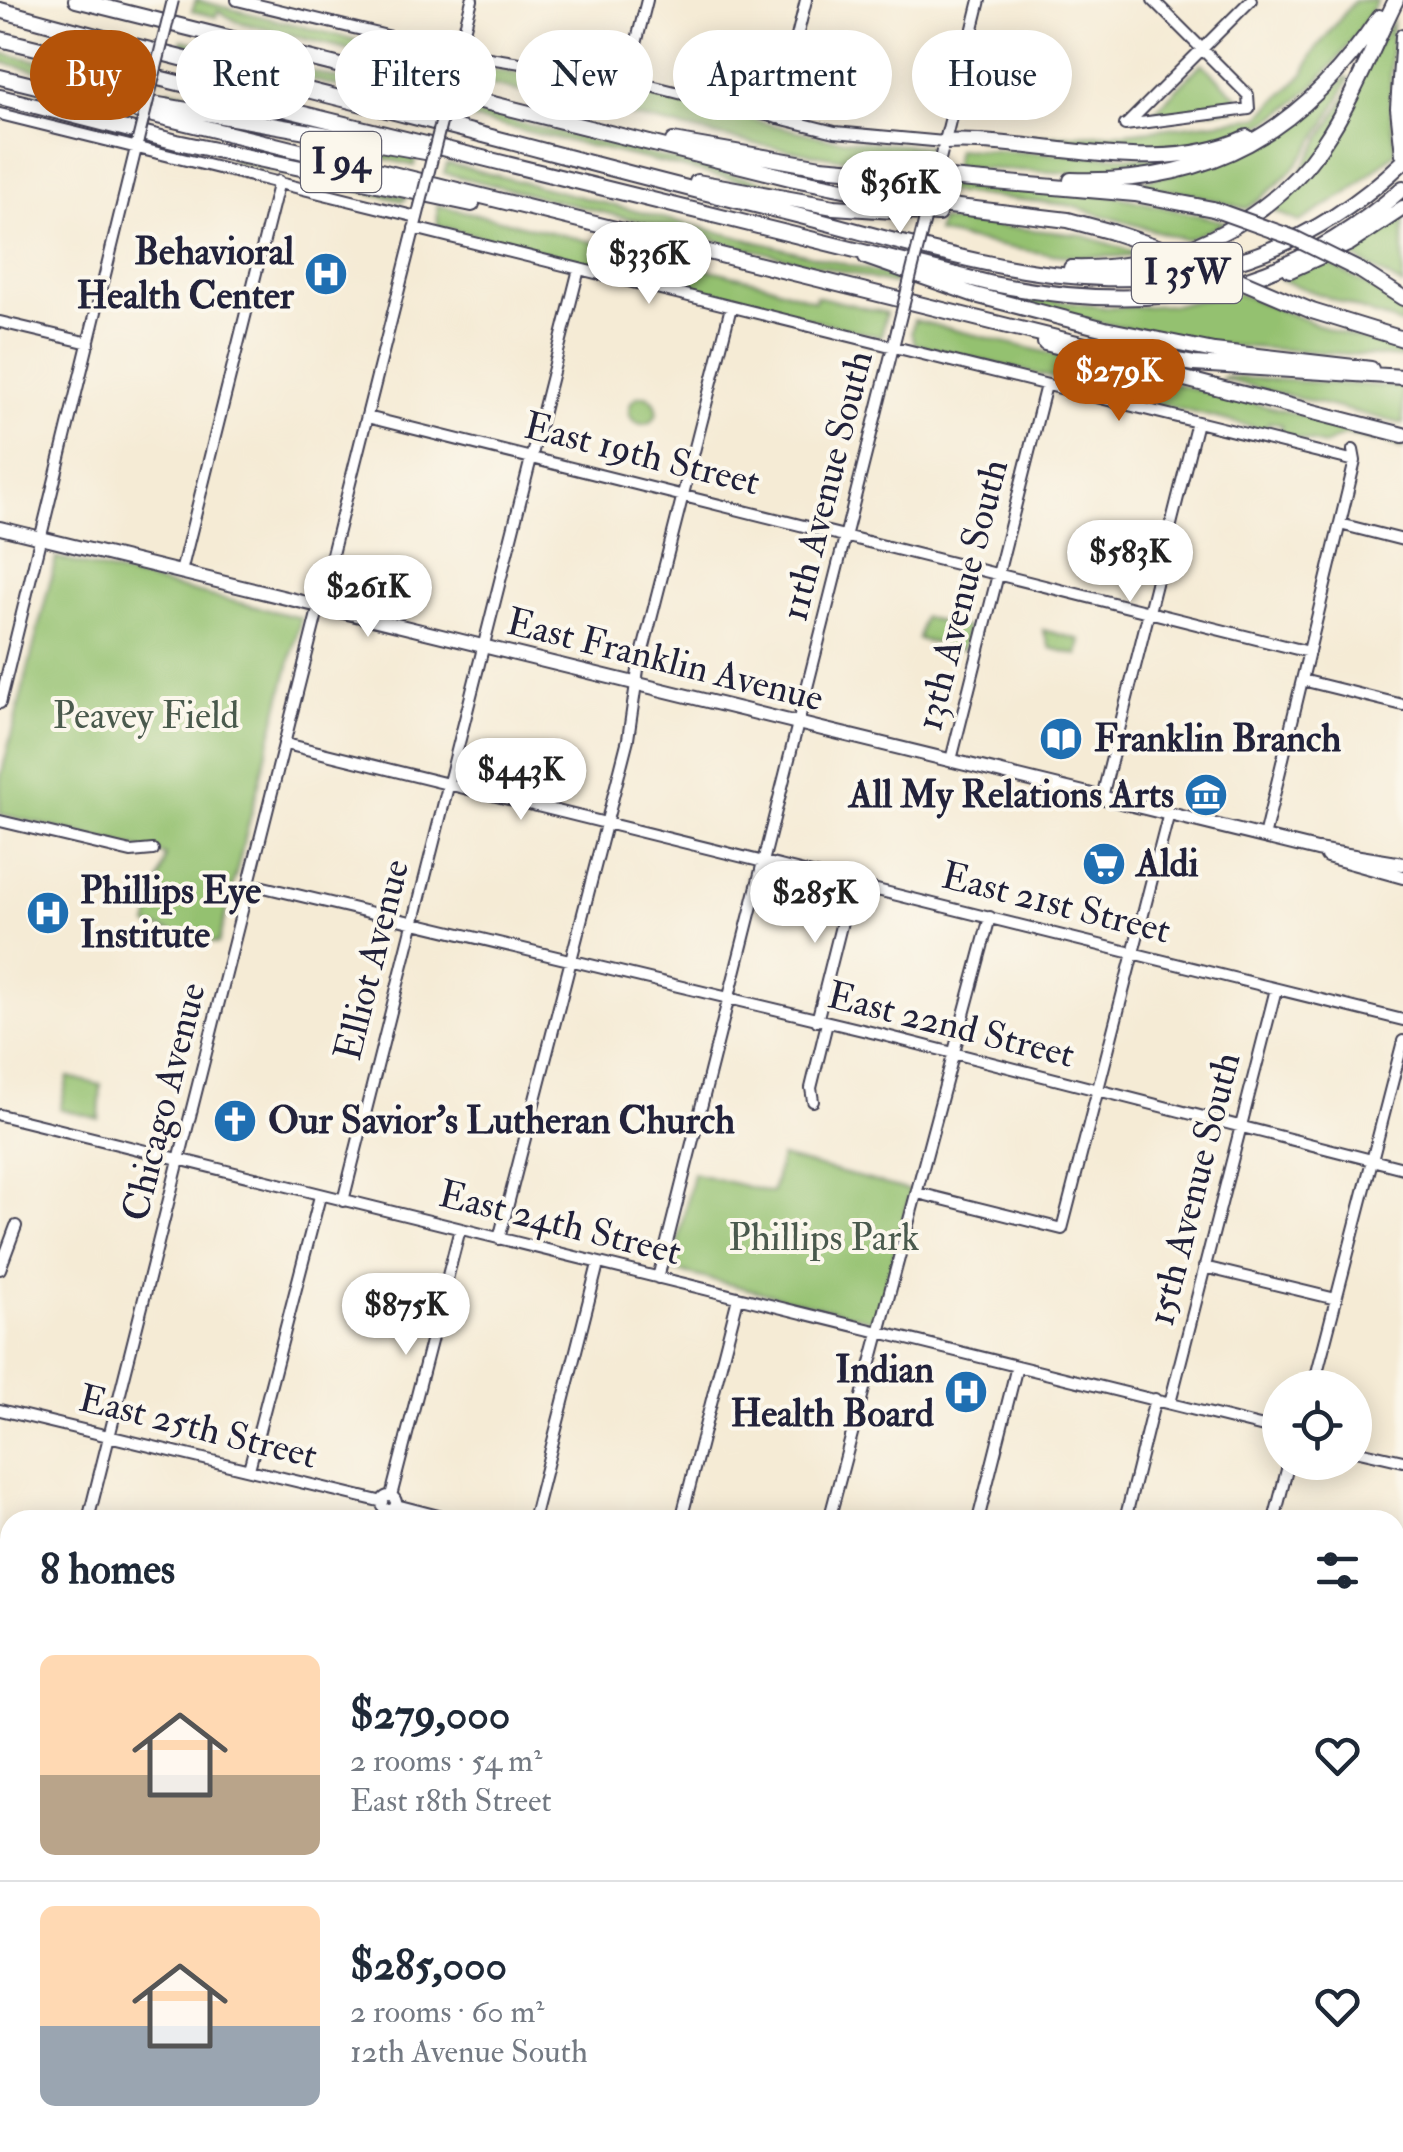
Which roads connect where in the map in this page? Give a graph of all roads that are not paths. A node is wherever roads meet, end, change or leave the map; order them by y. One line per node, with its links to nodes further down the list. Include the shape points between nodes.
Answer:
1 (76, 0): 13 (highway, I 94)
2 (106, 0): 14 (highway)
3 (173, 0): 35 (street, bridge)
4 (237, 0): 15 (street)
5 (472, 0): 16 (street, Chicago Avenue)
6 (647, 0): 17 (street)
7 (806, 0): 18 (street)
8 (980, 0): 36 (street, 11th Avenue South)
9 (1154, 0): 23 (street)
10 (1251, 0): 23 (street)
11 (1393, 0): 31 (highway, via 1338,72); 49 (highway, via 1318,152 1279,194 1233,228 1155,258 1097,268)
12 (0, 10): 37 (highway, I 35W)
13 (189, 30)
14 (199, 30)
15 (351, 30)
16 (464, 30)
17 (640, 30)
18 (799, 30)
19 (1403, 36): 38 (highway)
20 (0, 39): 21 (highway, I 35W)
21 (30, 46)
22 (0, 47): 24 (highway)
23 (1202, 48): 23 (street, via 1125,126 1250,109 1248,95)
24 (30, 53)
25 (0, 77): 27 (highway, I 94)
26 (156, 77): 41 (highway, I 35W)
27 (22, 83): 41 (highway); 47 (highway, I 94)
28 (0, 97): 47 (highway, via 178,142)
29 (496, 105): 40 (highway, via 756,157)
30 (496, 106): 46 (highway, I 94, via 846,190)
31 (1297, 111): 36 (highway, via 1236,142 1186,154); 40 (highway, via 1221,160 1149,178)
32 (0, 114): 35 (street)
33 (441, 120): 45 (street, Chicago Avenue, bridge)
34 (785, 120): 36 (street)
35 (136, 145): 42 (street); 57 (street)
36 (943, 147): 58 (street, 11th Avenue South, bridge)
37 (544, 150): 46 (highway, via 817,204); 49 (highway, I 35W)
38 (1403, 154)
39 (1403, 162): 49 (highway, I 35W, via 1309,232 1220,268 1090,278)
40 (886, 175): 52 (highway, bridge, via 1135,194 1212,209 1294,238)
41 (563, 176): 48 (highway, I 35W)
42 (279, 180): 45 (street); 71 (street)
43 (1403, 188): 51 (highway, I 35W, via 1304,255)
44 (1403, 208): 51 (highway, via 1306,264)
45 (417, 217): 50 (street); 61 (street, Chicago Avenue)
46 (1112, 232): 56 (highway, I 94, bridge, via 1312,311)
47 (660, 242): 55 (highway, I 94)
48 (844, 245): 51 (highway, I 35W, via 1068,298); 59 (highway, via 920,278 1105,329)
49 (943, 250)
50 (579, 269): 53 (street); 64 (street, Elliot Avenue)
51 (1182, 295)
52 (1403, 298)
53 (731, 307): 58 (street); 65 (street)
54 (0, 322): 57 (street)
55 (1007, 328): 59 (highway, I 94, via 1172,361); 63 (highway, via 1059,349)
56 (1400, 338)
57 (89, 342): 69 (street)
58 (893, 348): 60 (street); 68 (street, 11th Avenue South)
59 (1403, 376)
60 (1046, 385): 62 (street); 72 (street, 13th Avenue South)
61 (367, 417): 64 (street, East 19th Street); 73 (street, Chicago Avenue)
62 (1196, 422): 66 (street, via 1354,455); 74 (street)
63 (1403, 435)
64 (532, 458): 65 (street, East 19th Street); 75 (street, Elliot Avenue)
65 (682, 495): 68 (street, East 19th Street); 78 (street)
66 (1340, 524): 70 (street); 76 (street)
67 (0, 528): 69 (main road, East Franklin Avenue)
68 (846, 536): 72 (street, East 19th Street); 81 (street, 11th Avenue South)
69 (41, 538): 71 (main road, East Franklin Avenue); 79 (street)
70 (1403, 540)
71 (181, 572): 73 (main road, East Franklin Avenue)
72 (998, 574): 74 (street, East 19th Street); 83 (street, 13th Avenue South)
73 (321, 607): 75 (main road, East Franklin Avenue); 82 (street, Chicago Avenue)
74 (1148, 612): 76 (street, East 19th Street); 85 (street)
75 (484, 647): 78 (main road, East Franklin Avenue); 84 (street, Elliot Avenue)
76 (1309, 652): 77 (street)
77 (1302, 680): 80 (street); 89 (street)
78 (639, 684): 81 (main road, East Franklin Avenue); 88 (street)
79 (0, 703)
80 (1403, 705)
81 (799, 723): 83 (main road, East Franklin Avenue); 92 (street, 11th Avenue South)
82 (286, 744): 84 (street, East 21st Street); 96 (street, Chicago Avenue)
83 (951, 760): 85 (main road, East Franklin Avenue)
84 (446, 784): 88 (street, East 21st Street); 98 (street, Elliot Avenue)
85 (1102, 797): 86 (main road, East Franklin Avenue)
86 (1169, 814): 89 (main road, East Franklin Avenue); 99 (street)
87 (0, 821): 90 (street, via 130,852)
88 (606, 824): 92 (street, East 21st Street); 100 (street)
89 (1264, 837): 91 (main road, East Franklin Avenue)
90 (152, 850)
91 (1317, 850): 93 (main road, East Franklin Avenue); 94 (main road, East Franklin Avenue)
92 (766, 864): 95 (street, East 21st Street); 102 (street, 11th Avenue South)
93 (1403, 864)
94 (1403, 877)
95 (852, 882): 97 (street, East 21st Street); 104 (street)
96 (251, 884): 98 (street, East 22nd Street); 111 (street, Chicago Avenue)
97 (990, 917): 99 (street, East 21st Street); 106 (street)
98 (412, 924): 100 (street, East 22nd Street); 116 (street, Elliot Avenue)
99 (1133, 953): 101 (street, East 21st Street); 107 (street)
100 (570, 962): 102 (street, East 22nd Street); 119 (street)
101 (1276, 989): 103 (street, East 21st Street); 110 (street, 15th Avenue South)
102 (729, 1001): 104 (street, East 22nd Street); 123 (street, 11th Avenue South)
103 (1403, 1020)
104 (822, 1022): 106 (street, East 22nd Street); 108 (street)
105 (1403, 1040): 112 (street)
106 (954, 1054): 107 (street, East 22nd Street); 114 (street)
107 (1098, 1092): 110 (street, East 22nd Street); 114 (street, via 1062,1229)
108 (813, 1101)
109 (0, 1114): 111 (street, East 24th Street)
110 (1241, 1128): 112 (street, East 22nd Street); 121 (street, 15th Avenue South)
111 (180, 1159): 115 (street, East 24th Street); 133 (street, Chicago Avenue)
112 (1372, 1161): 113 (street, East 22nd Street); 125 (street)
113 (1403, 1168)
114 (918, 1193): 126 (street)
115 (320, 1196): 116 (street, East 24th Street); 136 (street)
116 (343, 1201): 118 (street, East 24th Street)
117 (16, 1226): 122 (street)
118 (460, 1229): 119 (street, East 24th Street); 138 (street)
119 (499, 1239): 120 (street, East 24th Street)
120 (598, 1264): 123 (street, East 24th Street); 140 (street)
121 (1204, 1267): 125 (street); 130 (street, 15th Avenue South)
122 (0, 1269)
123 (658, 1278): 124 (street, East 24th Street)
124 (738, 1298): 126 (street, East 24th Street); 141 (street)
125 (1336, 1300): 128 (street)
126 (880, 1332): 127 (street, East 24th Street); 142 (street)
127 (1017, 1366): 129 (street, East 24th Street); 143 (street)
128 (1318, 1370)
129 (1155, 1400): 130 (street, East 24th Street); 144 (street)
130 (1170, 1403): 132 (street, East 24th Street)
131 (0, 1410): 133 (street, East 25th Street)
132 (1262, 1426)
133 (111, 1437): 136 (street, East 25th Street); 139 (street, Chicago Avenue)
134 (1372, 1454): 135 (street)
135 (1403, 1462)
136 (249, 1469): 138 (street, East 25th Street)
137 (1284, 1480): 145 (street)
138 (388, 1506)
139 (91, 1510)
140 (536, 1510)
141 (684, 1510)
142 (832, 1510)
143 (981, 1510)
144 (1128, 1510)
145 (1277, 1510)

